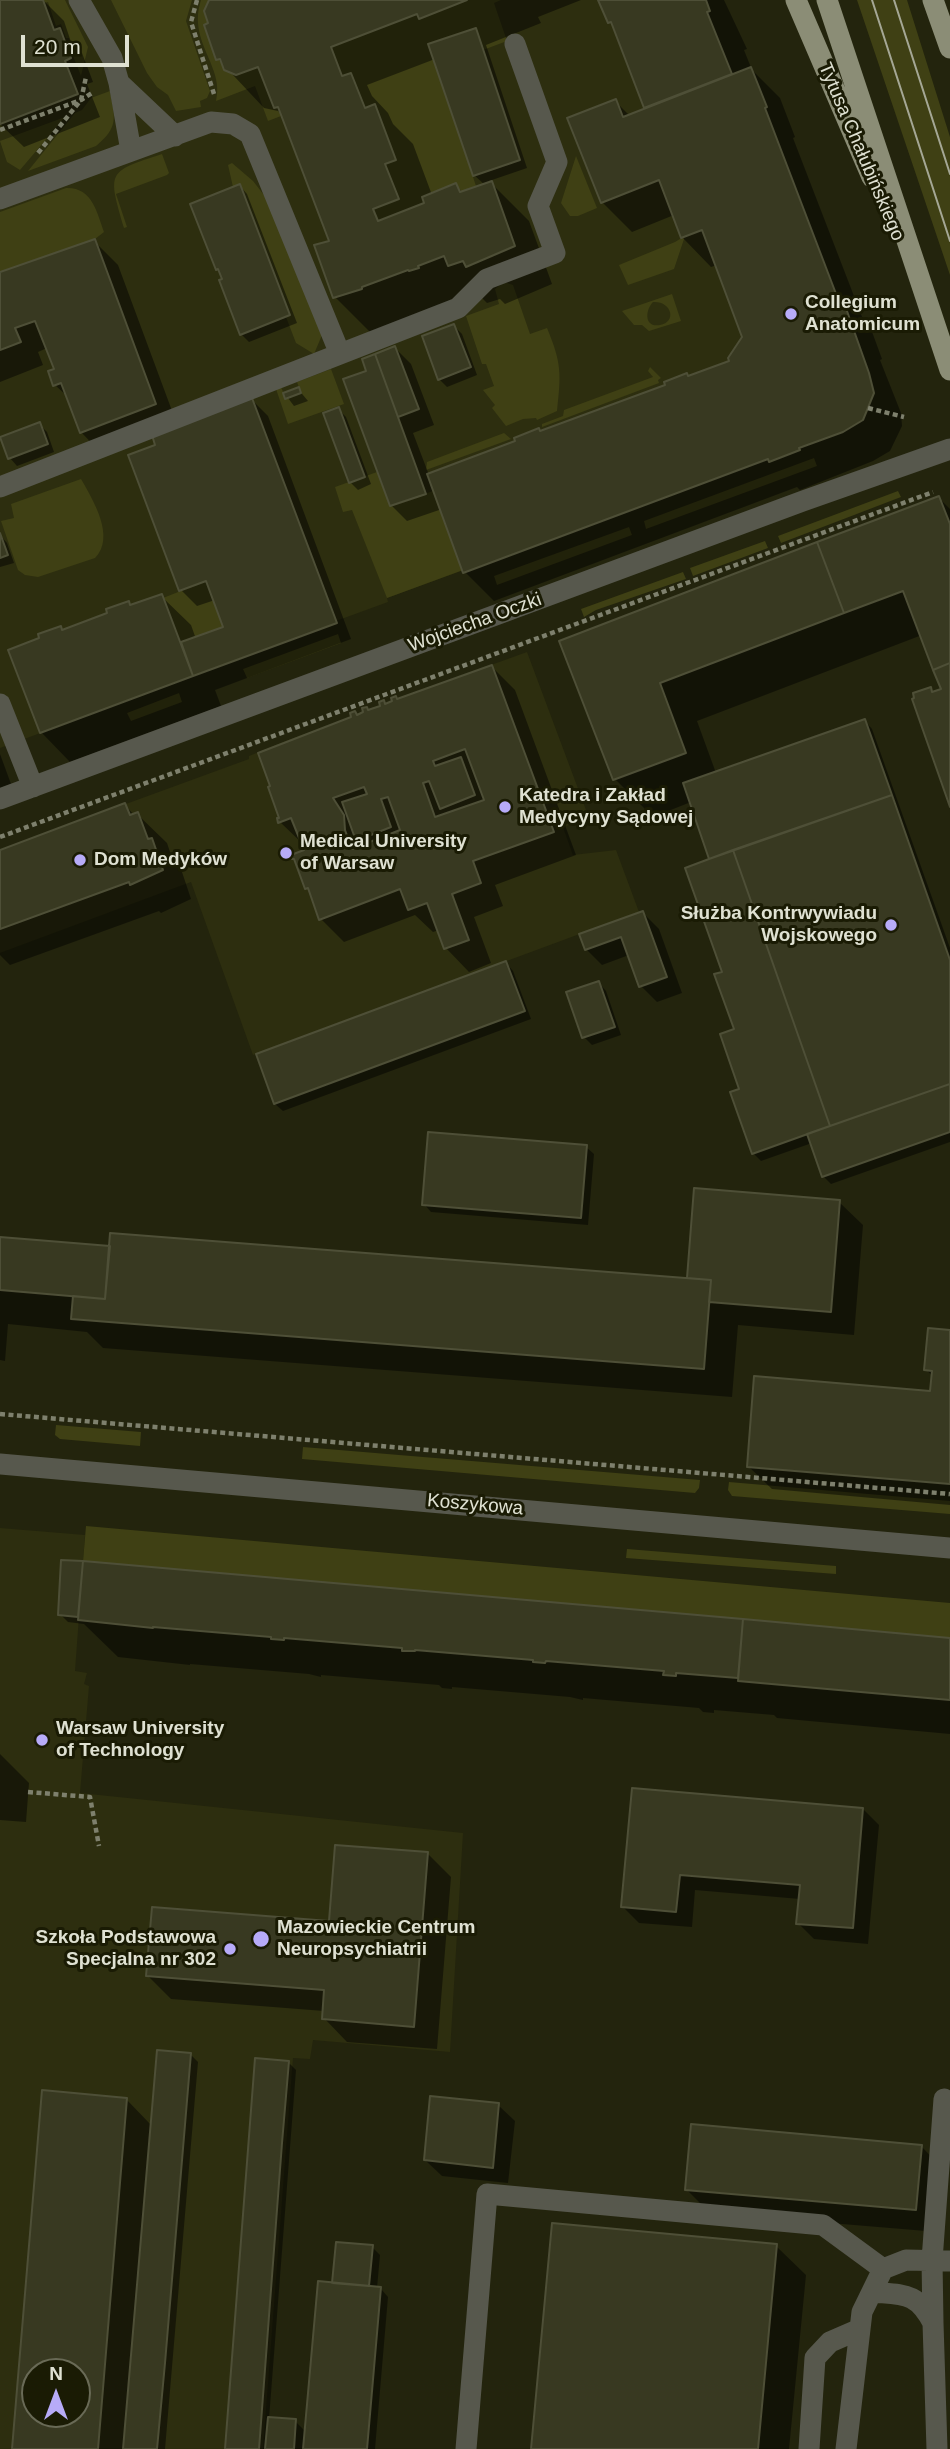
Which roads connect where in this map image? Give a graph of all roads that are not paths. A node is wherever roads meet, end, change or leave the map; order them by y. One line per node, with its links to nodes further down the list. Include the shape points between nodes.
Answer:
1 (79, 0): 7 (street, via 111,58)
2 (796, 0): 11 (main road, Tytusa Chałubińskiego)
3 (827, 0): 11 (main road, Tytusa Chałubińskiego)
4 (933, 0): 6 (main road)
5 (515, 44): 12 (street, via 558,162 538,206 555,253 487,279 458,308)
6 (950, 48)
7 (118, 83): 8 (street); 9 (street)
8 (175, 136): 9 (street); 12 (street, via 211,122 233,124 250,134)
9 (131, 151): 10 (street)
10 (0, 198)
11 (927, 305): 13 (main road, Tytusa Chałubińskiego)
12 (340, 354): 15 (street)
13 (950, 370)
14 (950, 449): 17 (street, Wojciecha Oczki)
15 (0, 487)
16 (0, 704): 17 (street)
17 (33, 787): 18 (street, Wojciecha Oczki)
18 (0, 799)
19 (0, 1464): 20 (street, Koszykowa)
20 (950, 1548)
21 (944, 2099): 22 (street)
22 (941, 2261): 23 (street, via 906,2260); 25 (street)
23 (883, 2269): 24 (street); 27 (street, via 822,2225 487,2194)
24 (872, 2292): 25 (street, via 906,2295 925,2306); 26 (street)
25 (933, 2323): 30 (street)
26 (860, 2329): 28 (street, via 830,2342 815,2358); 29 (street)
27 (466, 2449)
28 (809, 2449)
29 (846, 2449)
30 (937, 2449)

